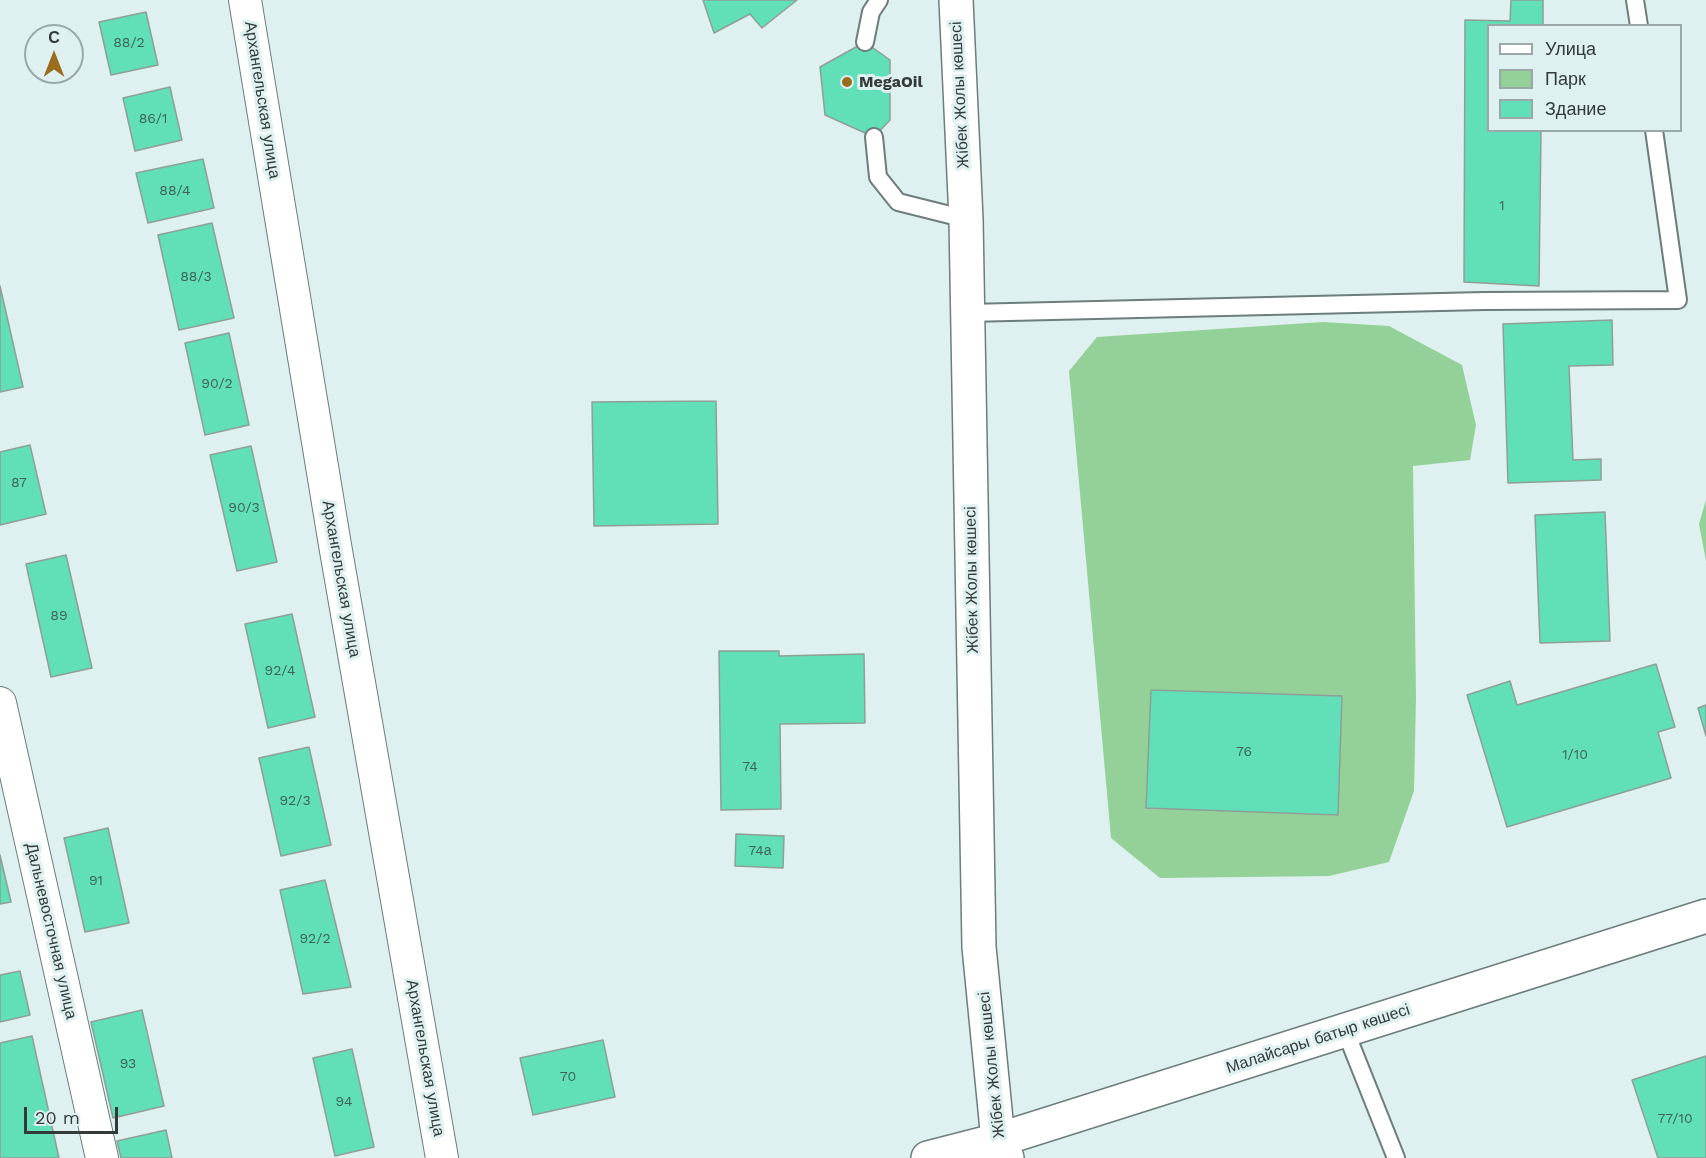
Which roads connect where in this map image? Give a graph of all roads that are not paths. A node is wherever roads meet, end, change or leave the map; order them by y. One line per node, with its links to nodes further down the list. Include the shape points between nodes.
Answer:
1 (245, 0): 16 (street, Архангельская улица)
2 (879, 0): 6 (lane, via 871,12)
3 (956, 0): 9 (main road, Жібек Жолы көшесі)
4 (1635, 0): 5 (lane)
5 (1639, 24)
6 (865, 42)
7 (1654, 132): 10 (lane, via 1678,300)
8 (874, 137): 9 (lane, via 878,177 898,202)
9 (966, 219): 10 (main road, Жібек Жолы көшесі)
10 (967, 313): 14 (main road, Жібек Жолы көшесі, via 979,947)
11 (0, 703): 15 (street, Дальневосточная улица)
12 (1706, 916): 13 (main road, Малайсары батыр көшесі)
13 (1346, 1030): 14 (main road, Малайсары батыр көшесі); 18 (lane)
14 (1002, 1149): 17 (main road, Малайсары батыр көшесі)
15 (102, 1158)
16 (442, 1158)
17 (928, 1158)
18 (1396, 1158)

